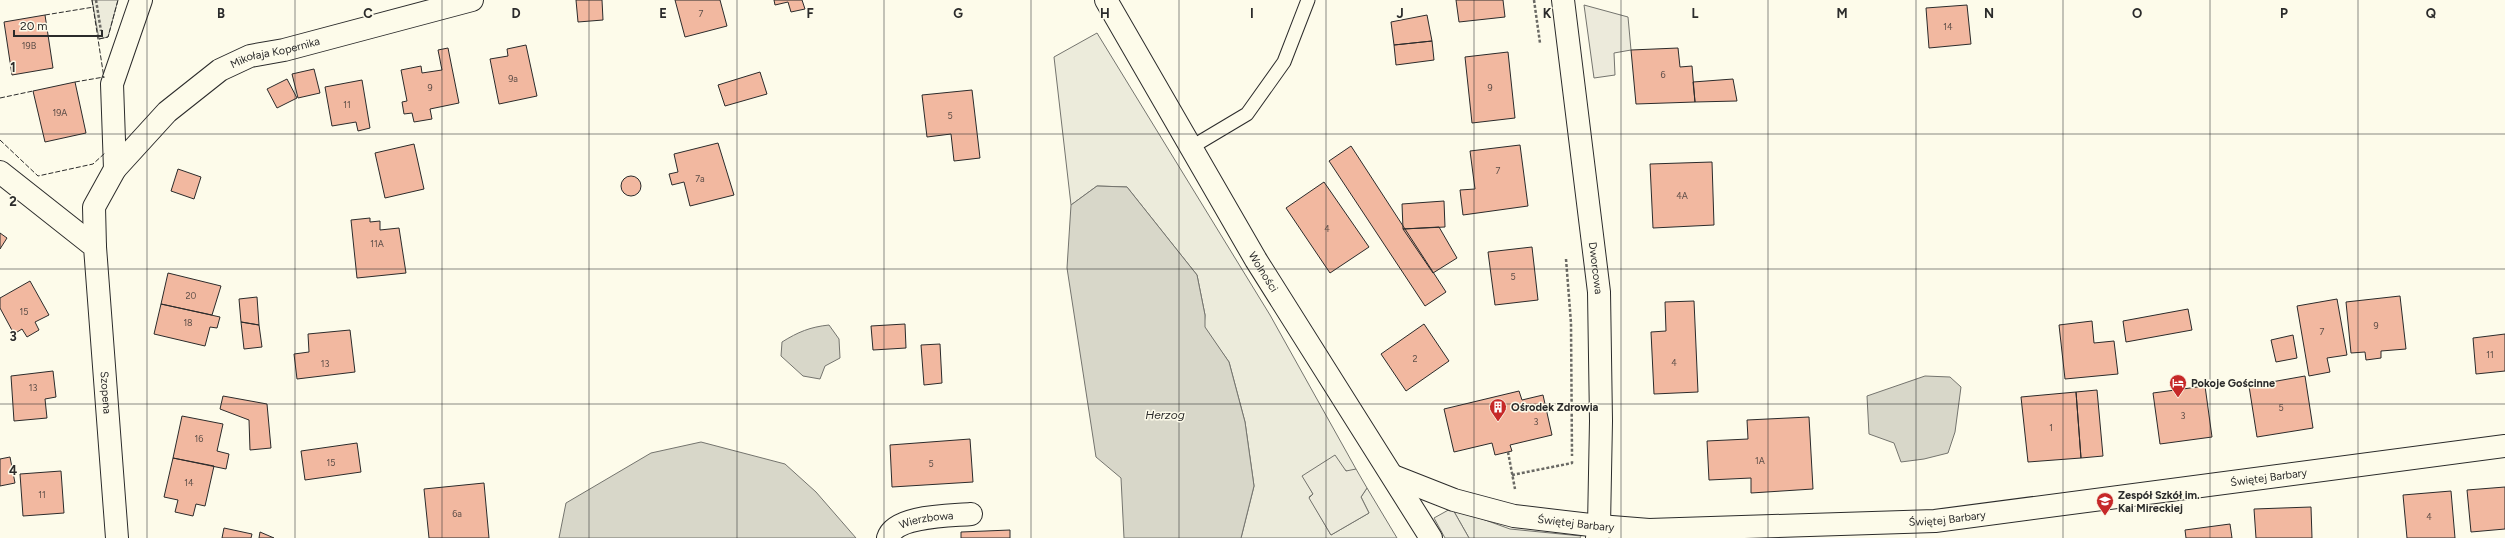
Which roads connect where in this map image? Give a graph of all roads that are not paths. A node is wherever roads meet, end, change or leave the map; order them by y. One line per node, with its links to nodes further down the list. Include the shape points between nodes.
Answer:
1 (141, 0): 7 (street, via 112,84)
2 (472, 0): 7 (street, Mikołaja Kopernika, via 284,50 250,56 220,70 167,112)
3 (1106, 0): 6 (street, Wolności)
4 (1308, 0): 6 (lane, via 1284,62 1247,114)
5 (1563, 0): 13 (street, Dworcowa, via 1599,292 1601,422)
6 (1190, 148): 11 (street, Wolności, via 1256,260)
7 (115, 169): 9 (street, Szopena, via 94,207)
8 (0, 172): 9 (street)
9 (95, 247): 14 (street, Szopena)
10 (2505, 446): 13 (street, Świętej Barbary, via 1935,521)
11 (1393, 476): 13 (street, Świętej Barbary, via 1454,500 1514,516); 16 (street, Wolności)
12 (971, 514): 15 (street, Wierzbowa, via 912,520 896,528)
13 (1598, 532)
14 (116, 538)
15 (888, 538)
16 (1431, 538)

